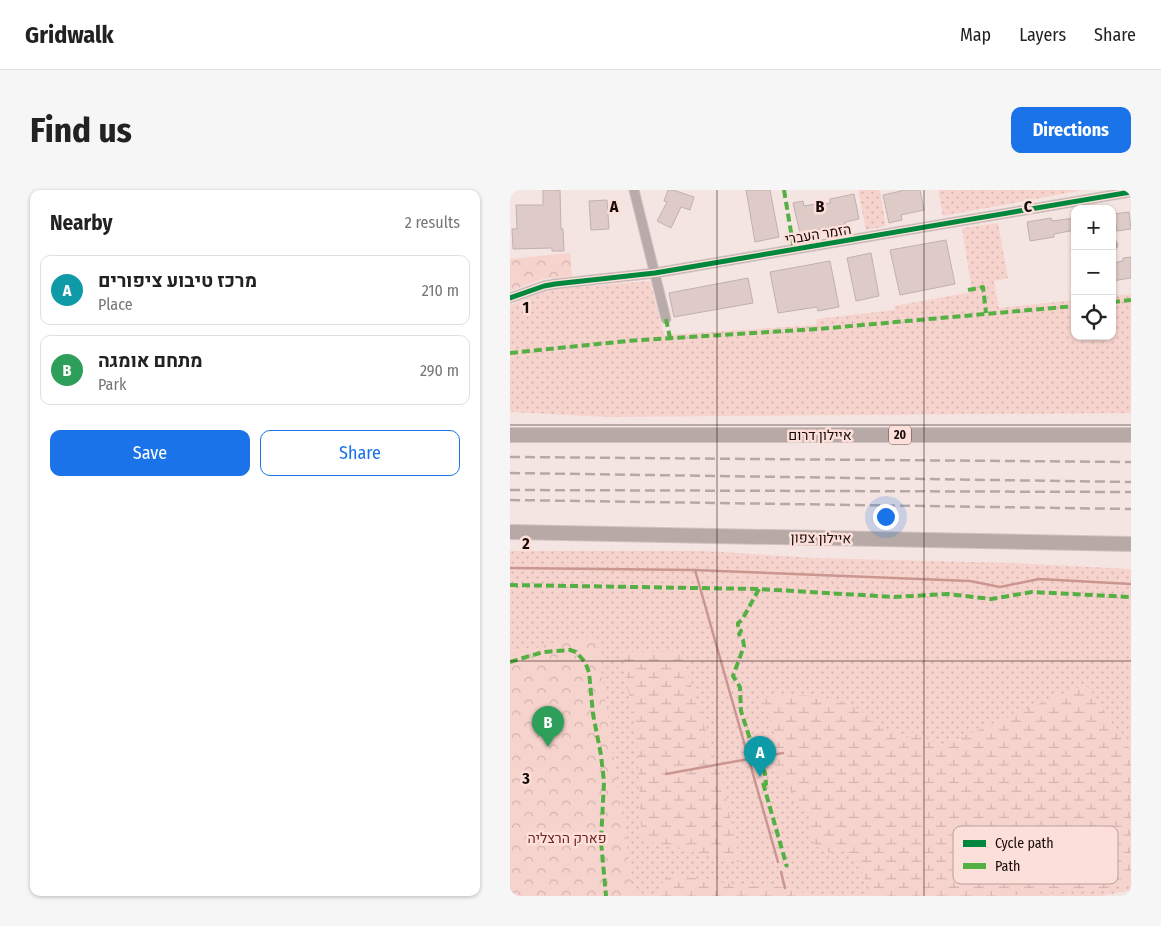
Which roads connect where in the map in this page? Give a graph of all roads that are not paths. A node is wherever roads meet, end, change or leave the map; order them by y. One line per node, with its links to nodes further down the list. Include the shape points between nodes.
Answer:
1 (634, 190): 4 (street)
2 (1131, 192): 3 (street, הזמר העברי)
3 (1087, 204): 4 (street, הזמר העברי)
4 (655, 273): 5 (street, הזמר העברי, via 555,284); 6 (street)
5 (510, 298)
6 (666, 319)
7 (510, 435): 8 (highway, איילון דרום / 20)
8 (1131, 435)
9 (510, 532): 10 (highway, איילון צפון)
10 (1131, 544)

